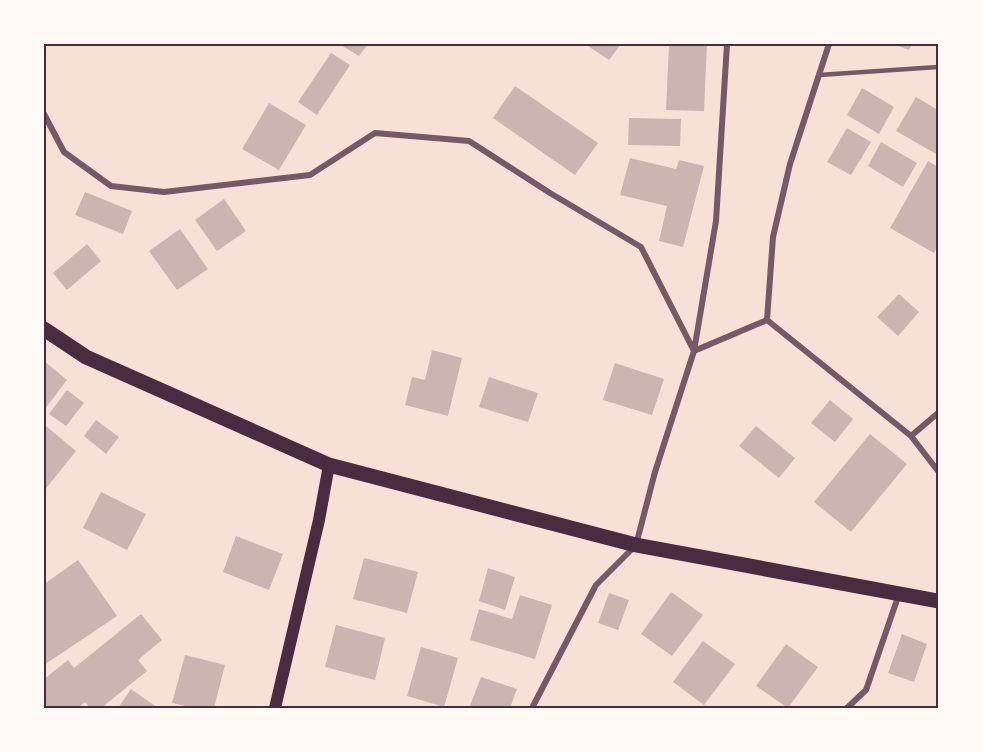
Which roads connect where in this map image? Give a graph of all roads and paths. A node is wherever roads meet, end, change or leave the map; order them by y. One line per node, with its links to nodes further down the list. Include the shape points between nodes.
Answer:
1 (727, 44): 8 (street, via 716,221)
2 (829, 44): 4 (street)
3 (939, 68): 4 (lane)
4 (819, 75): 6 (street, via 790,164 773,237)
5 (44, 114): 8 (street, via 64,152 111,186 164,192 310,175 375,133 469,141 641,247)
6 (767, 320): 8 (street); 10 (street)
7 (44, 329): 11 (main road, via 86,357)
8 (694, 351): 13 (street)
9 (939, 413): 10 (street)
10 (910, 436): 12 (street)
11 (329, 465): 13 (main road); 16 (main road)
12 (939, 471)
13 (636, 545): 14 (main road); 17 (street, via 596,585)
14 (899, 594): 15 (main road); 18 (street, via 866,690)
15 (939, 601)
16 (274, 708)
17 (532, 708)
18 (846, 708)

